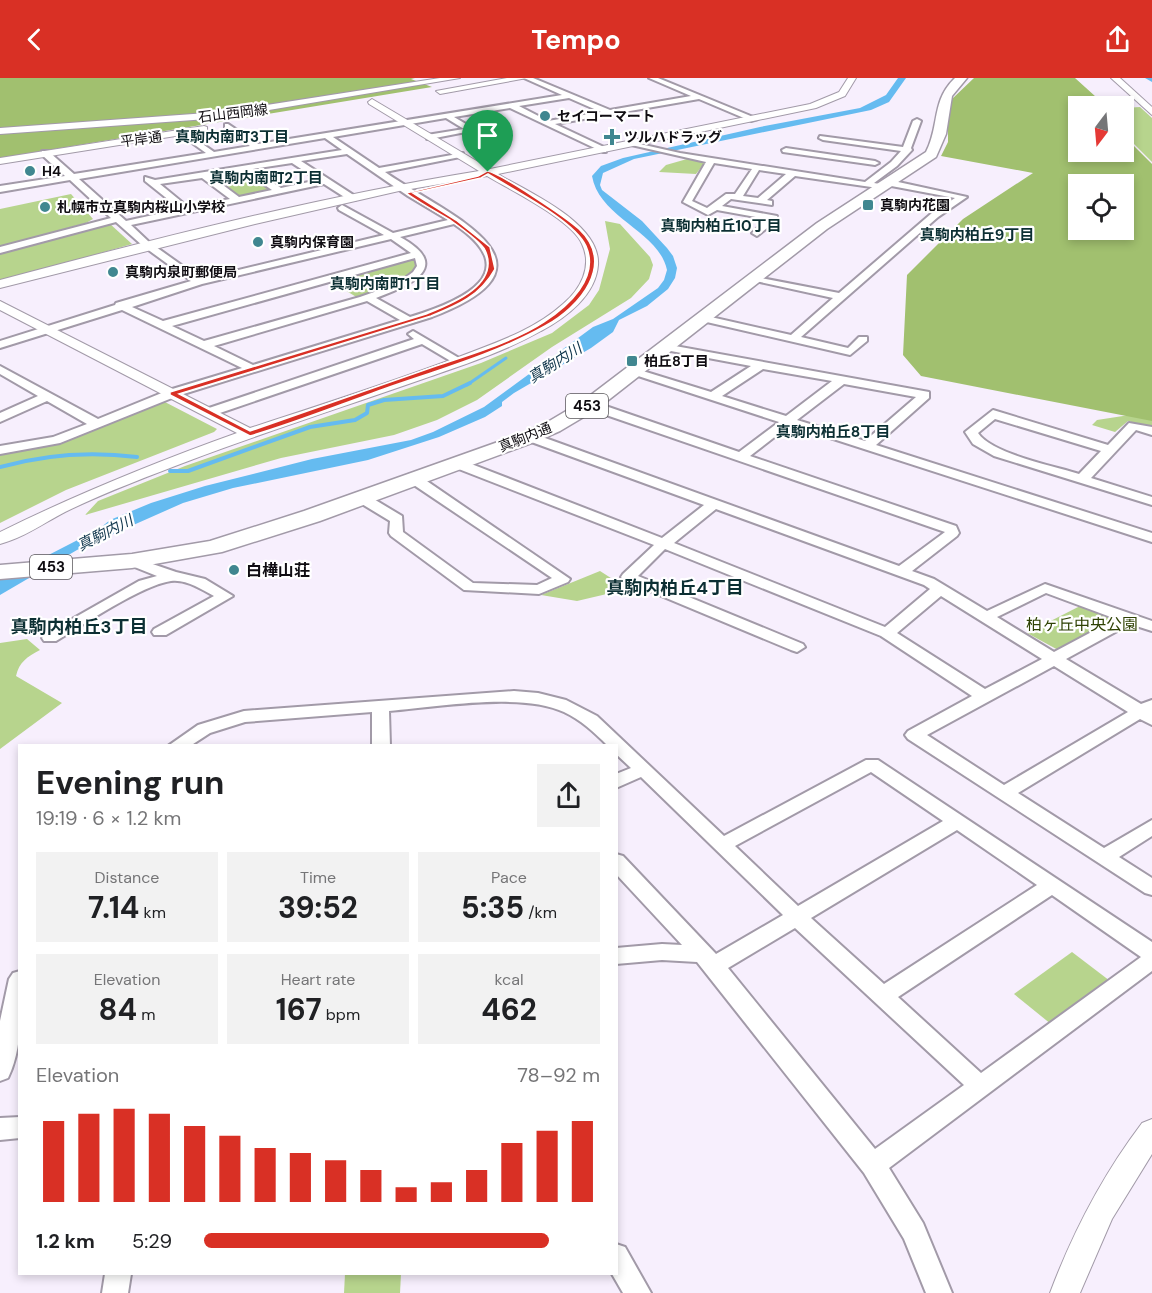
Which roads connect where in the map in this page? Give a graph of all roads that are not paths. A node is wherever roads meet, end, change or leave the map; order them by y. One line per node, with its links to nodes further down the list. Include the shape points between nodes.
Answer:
1 (456, 78): 9 (street)
2 (471, 78): 9 (street)
3 (525, 78): 8 (street); 10 (street)
4 (652, 78): 11 (street)
5 (852, 78): 23 (street, via 849,88 827,101)
6 (961, 78): 61 (highway, 真駒内通 / 453, via 942,102 939,139 931,154)
7 (1115, 78): 19 (street)
8 (430, 93)
9 (358, 94): 13 (street); 29 (street, 石山西岡線, via 182,120)
10 (569, 96): 15 (street); 16 (street)
11 (699, 97): 20 (street); 23 (street)
12 (383, 100): 13 (street)
13 (372, 102): 14 (street); 25 (street)
14 (361, 104)
15 (588, 104): 17 (street); 20 (street)
16 (512, 106): 21 (street); 22 (street)
17 (576, 106)
18 (541, 112): 21 (street)
19 (1152, 112)
20 (608, 113): 26 (street)
21 (530, 114): 26 (street)
22 (447, 116): 25 (street); 33 (street, via 472,130)
23 (754, 119): 37 (street)
24 (917, 121): 41 (street)
25 (404, 122): 32 (street); 33 (street)
26 (548, 123): 39 (street)
27 (239, 124): 28 (street, 平岸通)
28 (228, 126): 30 (street, 平岸通); 38 (street)
29 (0, 132)
30 (184, 133): 43 (street, 平岸通); 44 (street)
31 (876, 133): 36 (street)
32 (328, 137): 38 (street); 42 (street)
33 (430, 137): 45 (street)
34 (823, 138): 35 (street)
35 (854, 142): 36 (street); 49 (street)
36 (865, 144): 41 (street)
37 (635, 146): 39 (street); 48 (street)
38 (258, 148): 44 (street)
39 (603, 150): 55 (street)
40 (786, 150): 49 (street)
41 (908, 150): 61 (street)
42 (349, 151): 47 (street); 54 (street)
43 (45, 153): 46 (street, 平岸通); 58 (street)
44 (214, 155): 52 (street)
45 (460, 155): 54 (street); 55 (street)
46 (0, 160)
47 (293, 160): 53 (street); 59 (street)
48 (711, 160): 51 (street); 70 (street, via 687,202 708,212)
49 (833, 160): 50 (street)
50 (875, 163)
51 (757, 166): 56 (street); 66 (street)
52 (136, 168): 58 (street); 60 (street)
53 (246, 168): 57 (street); 64 (street)
54 (378, 171): 63 (street)
55 (488, 172): 63 (street); 99 (street, via 567,221 589,246 593,264 575,301 545,324)
56 (794, 172): 61 (street, via 818,172); 68 (street)
57 (204, 175): 60 (street); 67 (street)
58 (70, 177): 62 (street); 73 (street)
59 (326, 181): 64 (street); 65 (street)
60 (153, 183): 72 (street)
61 (879, 185): 80 (highway, 真駒内通 / 453); 85 (street, via 963,197 935,215)
62 (0, 189)
63 (405, 190): 65 (street); 71 (street); 74 (street)
64 (280, 191): 67 (street)
65 (352, 198): 77 (street)
66 (737, 198): 68 (street); 70 (street, via 729,196)
67 (238, 200): 72 (street)
68 (759, 201): 69 (street)
69 (770, 203)
70 (715, 207): 75 (street, via 774,218)
71 (342, 208): 76 (street); 77 (street)
72 (187, 211): 73 (street)
73 (120, 221): 77 (street); 78 (street)
74 (454, 221): 76 (street); 89 (street, via 488,248 492,269 484,284 462,300)
75 (757, 232)
76 (391, 235): 79 (street); 81 (street)
77 (150, 247): 81 (street); 82 (street); 83 (street)
78 (0, 250)
79 (418, 254): 84 (street, via 422,266 411,280); 91 (street)
80 (755, 278): 85 (street); 88 (highway, 真駒内通 / 453)
81 (199, 282): 87 (street)
82 (0, 284)
83 (0, 292)
84 (367, 297): 89 (street); 97 (street)
85 (841, 297): 93 (street)
86 (0, 305): 92 (street)
87 (120, 306): 91 (street); 92 (street)
88 (702, 318): 93 (street); 98 (highway, 真駒内通 / 453)
89 (409, 321): 90 (street)
90 (397, 324): 95 (street); 101 (street)
91 (162, 325): 97 (street)
92 (49, 329): 96 (street); 105 (street)
93 (793, 339): 94 (street, via 850,352)
94 (863, 339)
95 (423, 340): 99 (street); 109 (street)
96 (0, 345)
97 (204, 345): 101 (street)
98 (664, 347): 100 (street); 102 (highway, 真駒内通 / 453)
99 (458, 361): 114 (street)
100 (761, 365): 104 (street); 107 (street)
101 (253, 369): 105 (street)
102 (633, 371): 107 (street); 108 (highway, 真駒内通 / 453)
103 (3, 374): 106 (street)
104 (841, 380): 111 (street); 116 (street, via 925,395)
105 (173, 393): 109 (street); 112 (street)
106 (47, 396): 110 (street); 112 (street)
107 (714, 396): 111 (street)
108 (590, 405): 115 (highway, 真駒内通 / 453); 119 (street)
109 (210, 412): 114 (street)
110 (0, 418)
111 (788, 421): 116 (street); 119 (street)
112 (97, 424): 117 (street, via 56,440)
113 (1152, 432): 118 (street, via 1133,426)
114 (250, 434): 127 (street, via 117,482)
115 (530, 437): 120 (highway, 真駒内通 / 453); 125 (street)
116 (867, 446): 126 (street)
117 (0, 450)
118 (1110, 450): 122 (street); 122 (street, via 993,414 971,432 977,441 999,453)
119 (741, 456): 131 (street, via 951,529 952,533)
120 (456, 463): 121 (highway, 真駒内通 / 453); 128 (street)
121 (413, 478): 123 (highway, 真駒内通 / 453); 123 (street, via 563,579 539,590 469,587 396,533 397,519)
122 (1082, 479): 124 (street)
123 (362, 498): 129 (highway, 真駒内通 / 453, via 214,547)
124 (1152, 501)
125 (715, 503): 128 (street); 131 (street)
126 (1151, 537)
127 (0, 539)
128 (663, 544): 138 (street); 140 (street, via 628,577)
129 (132, 561): 130 (highway, 真駒内通 / 453); 132 (street)
130 (0, 572)
131 (901, 572): 133 (street)
132 (172, 576): 137 (street, via 200,582 225,597); 139 (street, via 144,584)
133 (940, 589): 134 (street); 138 (street)
134 (986, 617): 135 (street, via 1045,588); 141 (street)
135 (1129, 618): 136 (street); 141 (street)
136 (1152, 626)
137 (160, 632)
138 (886, 633): 142 (street)
139 (50, 638)
140 (797, 647)
141 (1054, 659): 142 (street); 144 (street)
142 (985, 697): 151 (street, via 914,735)
143 (380, 705): 145 (street, via 244,717 204,729); 146 (street); 147 (street, via 513,696 551,700 582,713)
144 (1148, 712): 151 (street)
145 (179, 744)
146 (381, 744)
147 (616, 744)
148 (618, 746): 149 (street)
149 (643, 769): 150 (street); 154 (street)
150 (618, 781)
151 (1004, 793): 155 (street)
152 (958, 821): 154 (street, via 872,764); 157 (street); 159 (street)
153 (1152, 827): 155 (street)
154 (722, 845): 159 (street)
155 (1104, 857): 158 (street)
156 (618, 863): 162 (street)
157 (1051, 886): 160 (street); 165 (street)
158 (1152, 888)
159 (797, 917): 162 (street); 165 (street)
160 (1152, 954)
161 (618, 956): 162 (street, via 662,952)
162 (709, 960): 171 (street)
163 (1152, 960): 167 (street)
164 (18, 988): 166 (street)
165 (882, 996): 167 (street)
166 (0, 1071)
167 (980, 1086): 171 (street)
168 (18, 1127): 169 (street)
169 (0, 1129)
170 (1152, 1132): 177 (street, via 1107,1200)
171 (873, 1165): 176 (street, via 914,1232)
172 (618, 1259): 175 (street)
173 (118, 1275): 174 (street)
174 (115, 1293)
175 (638, 1293)
176 (939, 1293)
177 (1065, 1293)

